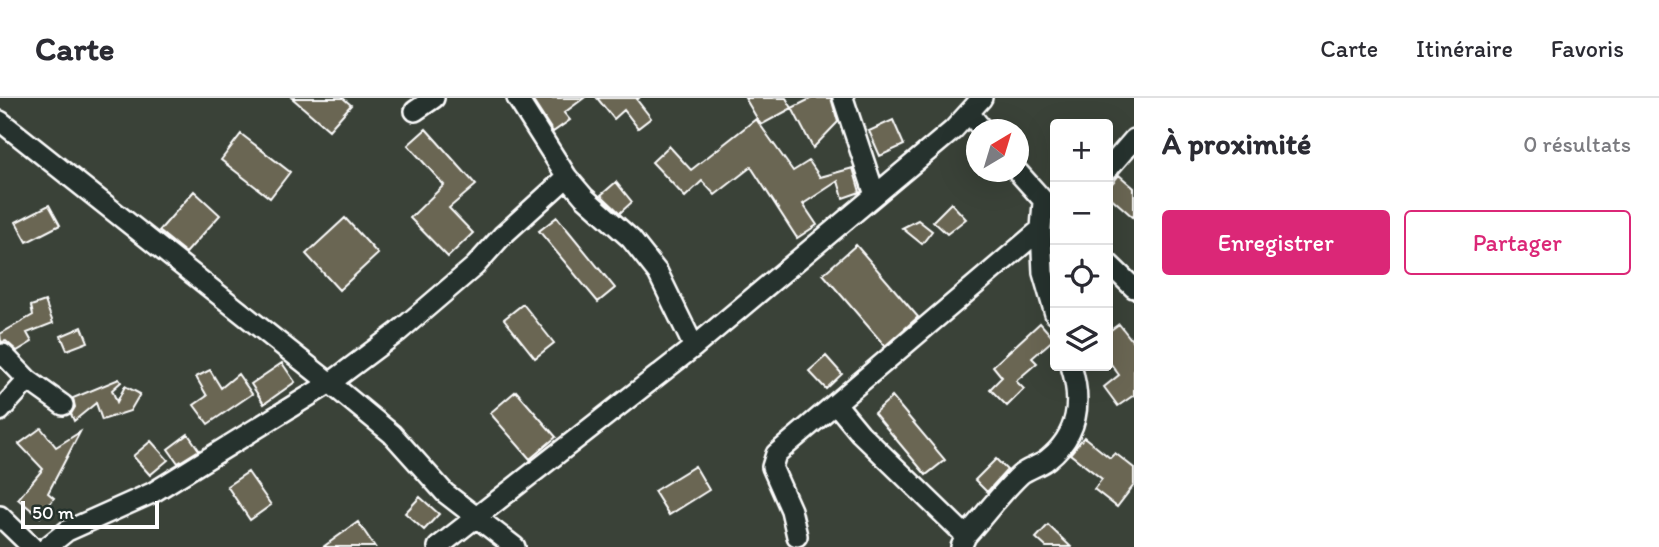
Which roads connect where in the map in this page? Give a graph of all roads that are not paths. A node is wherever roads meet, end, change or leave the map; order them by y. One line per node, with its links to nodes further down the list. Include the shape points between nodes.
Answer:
1 (434, 98): 5 (street)
2 (517, 98): 9 (street)
3 (843, 98): 11 (street)
4 (978, 102): 11 (street)
5 (415, 111)
6 (0, 121): 21 (street)
7 (1134, 139): 8 (street)
8 (1113, 163)
9 (567, 177): 17 (street, via 631,239 658,273); 21 (street, via 457,281)
10 (1027, 182): 12 (street)
11 (875, 195): 17 (street)
12 (1049, 208): 13 (street)
13 (1041, 229): 16 (street, via 1043,273); 22 (street)
14 (1113, 268): 15 (street)
15 (1134, 288)
16 (1053, 308)
17 (694, 347): 26 (street)
18 (3, 354): 20 (street)
19 (1072, 371): 27 (street, via 1079,402 1065,443 1008,486)
20 (28, 380): 23 (street); 24 (street)
21 (330, 383): 26 (street, via 392,435 445,493); 30 (street, via 152,493 66,531)
22 (836, 404): 27 (street); 28 (street, via 776,454 772,467 791,510)
23 (63, 405)
24 (0, 411)
25 (0, 516): 29 (street)
26 (476, 517): 31 (street); 32 (street)
27 (963, 542)
28 (797, 543)
29 (32, 547)
30 (47, 547)
31 (439, 547)
32 (515, 547)

